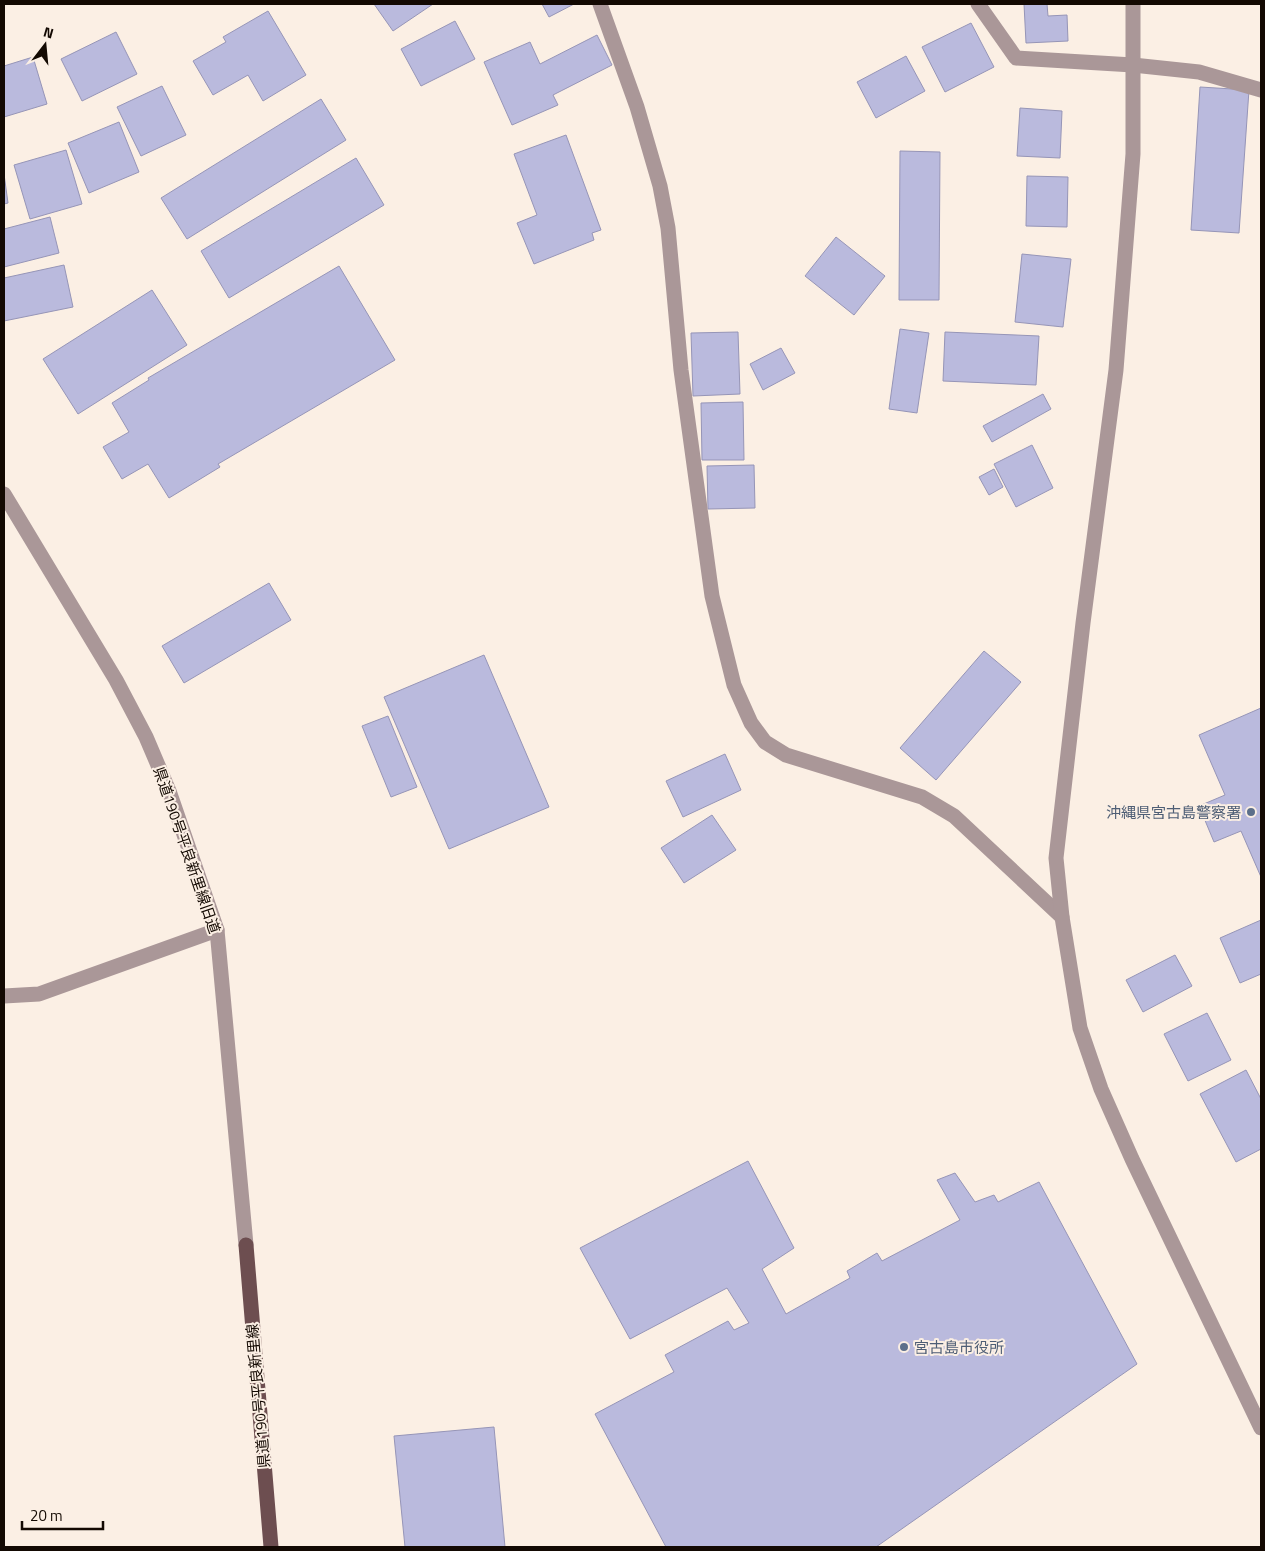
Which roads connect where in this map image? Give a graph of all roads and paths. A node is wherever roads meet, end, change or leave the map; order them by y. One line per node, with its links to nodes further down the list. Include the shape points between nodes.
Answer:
1 (600, 4): 7 (street, via 637,107 660,186 668,228 682,370 712,596 734,685 751,723 765,742 786,755 922,797 954,816)
2 (978, 4): 4 (street, via 1016,58)
3 (1133, 4): 4 (street)
4 (1133, 65): 5 (street, via 1199,72); 7 (street, via 1133,154 1116,370 1056,858)
5 (1261, 90)
6 (4, 494): 8 (street, 県道190号平良新里線旧道, via 116,680 146,737 170,791)
7 (1062, 917): 11 (street, via 1080,1028 1101,1089)
8 (217, 930): 9 (street, via 39,994); 10 (street, 県道190号平良新里線旧道)
9 (4, 996)
10 (246, 1245): 12 (main road, 県道190号平良新里線)
11 (1261, 1428)
12 (271, 1547)

